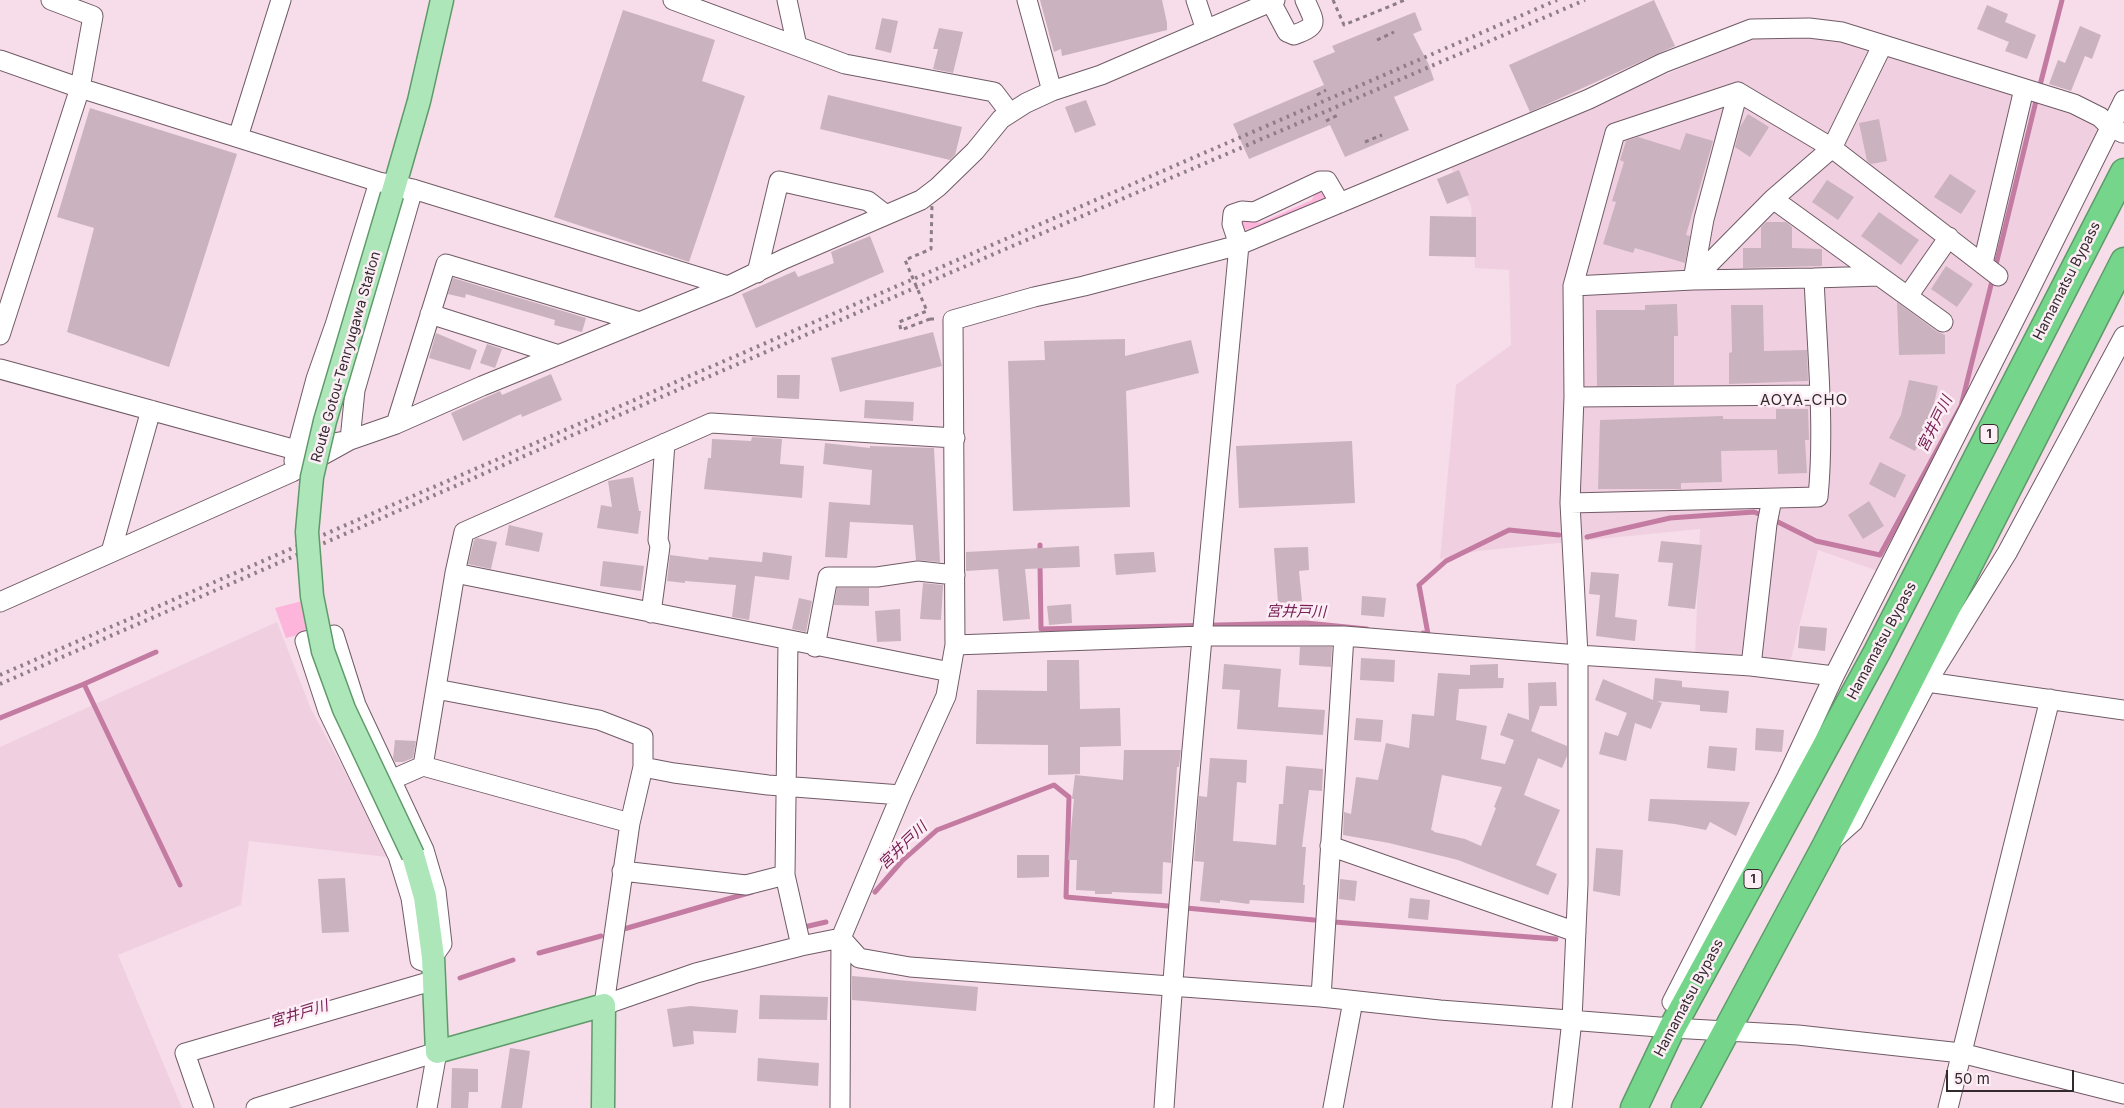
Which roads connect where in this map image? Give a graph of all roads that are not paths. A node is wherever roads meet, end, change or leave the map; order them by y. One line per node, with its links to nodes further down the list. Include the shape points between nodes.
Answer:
1 (51, 0): 10 (street)
2 (281, 0): 22 (street)
3 (442, 0): 25 (main road, Route Gotou-Tenryugawa Station)
4 (673, 0): 12 (street)
5 (787, 0): 12 (street)
6 (1027, 0): 16 (street)
7 (1196, 0): 11 (street)
8 (1305, 0): 9 (street, via 1314,19 1313,25 1294,35 1287,32)
9 (1273, 1): 11 (street)
10 (95, 8): 15 (street)
11 (1206, 30): 16 (street, via 1101,75)
12 (797, 46): 20 (street, via 845,64 994,92)
13 (1882, 46): 17 (street); 23 (street); 27 (street, via 1842,32 1808,28 1751,29 1663,63 1589,99)
14 (0, 60): 15 (street)
15 (80, 88): 22 (street); 42 (street)
16 (1052, 91): 20 (street)
17 (2032, 91): 21 (street, via 2074,104 2100,117); 29 (street, via 1989,269)
18 (1738, 92): 23 (street); 35 (street, via 1704,219); 37 (street, via 1615,133)
19 (2124, 100): 21 (street)
20 (1010, 113): 28 (street, via 938,187 921,200)
21 (2116, 130): 70 (street)
22 (238, 137): 25 (street)
23 (1832, 148): 26 (street); 29 (street)
24 (2124, 172): 94 (highway, Hamamatsu Bypass / 1, via 1877,652)
25 (395, 188): 36 (street); 51 (street, via 355,390); 53 (street, via 335,325); 88 (main road, Route Gotou-Tenryugawa Station, bridge, via 325,421 312,477 307,532 312,596 323,651 344,709 413,856 425,897)
26 (1773, 199): 33 (street); 35 (street)
27 (1340, 203): 30 (street); 30 (street, via 1327,181 1320,181 1254,212 1233,214 1232,224)
28 (886, 215): 32 (street); 32 (street, via 868,201 779,181)
29 (1949, 237): 38 (street)
30 (1239, 245): 50 (street, via 953,320); 62 (street)
31 (2124, 261): 81 (highway)
32 (757, 273): 36 (street)
33 (1879, 276): 34 (street); 38 (street)
34 (1814, 278): 35 (street); 46 (street)
35 (1693, 280): 37 (street)
36 (728, 286): 40 (street)
37 (1573, 286): 47 (street)
38 (1908, 296): 41 (street)
39 (430, 314): 40 (street, via 446,264); 44 (street); 49 (street)
40 (640, 322): 44 (street)
41 (1943, 322)
42 (0, 335)
43 (2124, 336): 71 (street, via 2007,553)
44 (559, 355): 49 (street)
45 (0, 369): 48 (street)
46 (1819, 395): 47 (street); 56 (street, via 1818,497)
47 (1574, 397): 55 (street)
48 (151, 410): 53 (street); 57 (street)
49 (396, 424): 51 (street)
50 (955, 438): 52 (street, via 711,423); 59 (street)
51 (350, 440): 53 (street); 54 (street)
52 (664, 443): 58 (street, via 464,532); 61 (street, via 660,546)
53 (296, 450): 54 (street)
54 (292, 472): 57 (street)
55 (1570, 503): 56 (street); 67 (street)
56 (1769, 509): 68 (street)
57 (111, 552): 60 (street)
58 (455, 573): 61 (street); 72 (street)
59 (955, 575): 65 (street); 66 (street, via 918,571 877,577 828,577)
60 (0, 602)
61 (651, 613): 64 (street)
62 (1203, 630): 63 (street); 65 (street); 89 (street)
63 (1344, 636): 67 (street); 82 (street)
64 (788, 641): 66 (street); 78 (street)
65 (955, 645): 69 (street)
66 (815, 647): 69 (street)
67 (1578, 655): 68 (street); 85 (street)
68 (1751, 666): 70 (street)
69 (950, 672): 79 (street, via 946,696)
70 (1834, 676): 94 (street)
71 (1927, 682): 73 (street); 81 (street, via 1852,822)
72 (436, 689): 75 (street); 76 (street, via 608,723 643,737)
73 (2050, 699): 74 (street); 97 (street)
74 (2124, 710)
75 (423, 766): 77 (street); 80 (street)
76 (643, 767): 78 (street); 80 (street)
77 (391, 780): 88 (street, via 424,850 436,892 442,944); 88 (street, via 356,705 334,635 305,641 328,711 398,856 411,898 420,960)
78 (787, 786): 79 (street); 84 (street)
79 (901, 795): 87 (street)
80 (630, 823): 83 (street)
81 (1826, 845): 95 (highway)
82 (1330, 846): 85 (street); 90 (street)
83 (622, 871): 84 (street, via 746,885); 92 (street)
84 (785, 875): 86 (street)
85 (1576, 932): 93 (street)
86 (799, 935): 87 (street); 92 (street)
87 (841, 938): 89 (street, via 859,958 910,967); 103 (street)
88 (434, 967): 96 (main road, Route Gotou-Tenryugawa Station); 99 (street, via 185,1053)
89 (1172, 985): 90 (street); 104 (street)
90 (1321, 997): 91 (street)
91 (1353, 1001): 93 (street); 105 (street)
92 (604, 1005): 96 (main road); 102 (main road)
93 (1572, 1020): 94 (street); 106 (street)
94 (1666, 1027): 95 (street); 107 (highway, Hamamatsu Bypass / 1)
95 (1727, 1030): 97 (street); 108 (highway)
96 (437, 1052): 100 (street); 101 (street)
97 (1961, 1053): 98 (street); 109 (street)
98 (2124, 1094)
99 (204, 1108)
100 (256, 1108)
101 (427, 1108)
102 (602, 1108)
103 (840, 1108)
104 (1164, 1108)
105 (1333, 1108)
106 (1562, 1108)
107 (1634, 1108)
108 (1685, 1108)
109 (1948, 1108)

